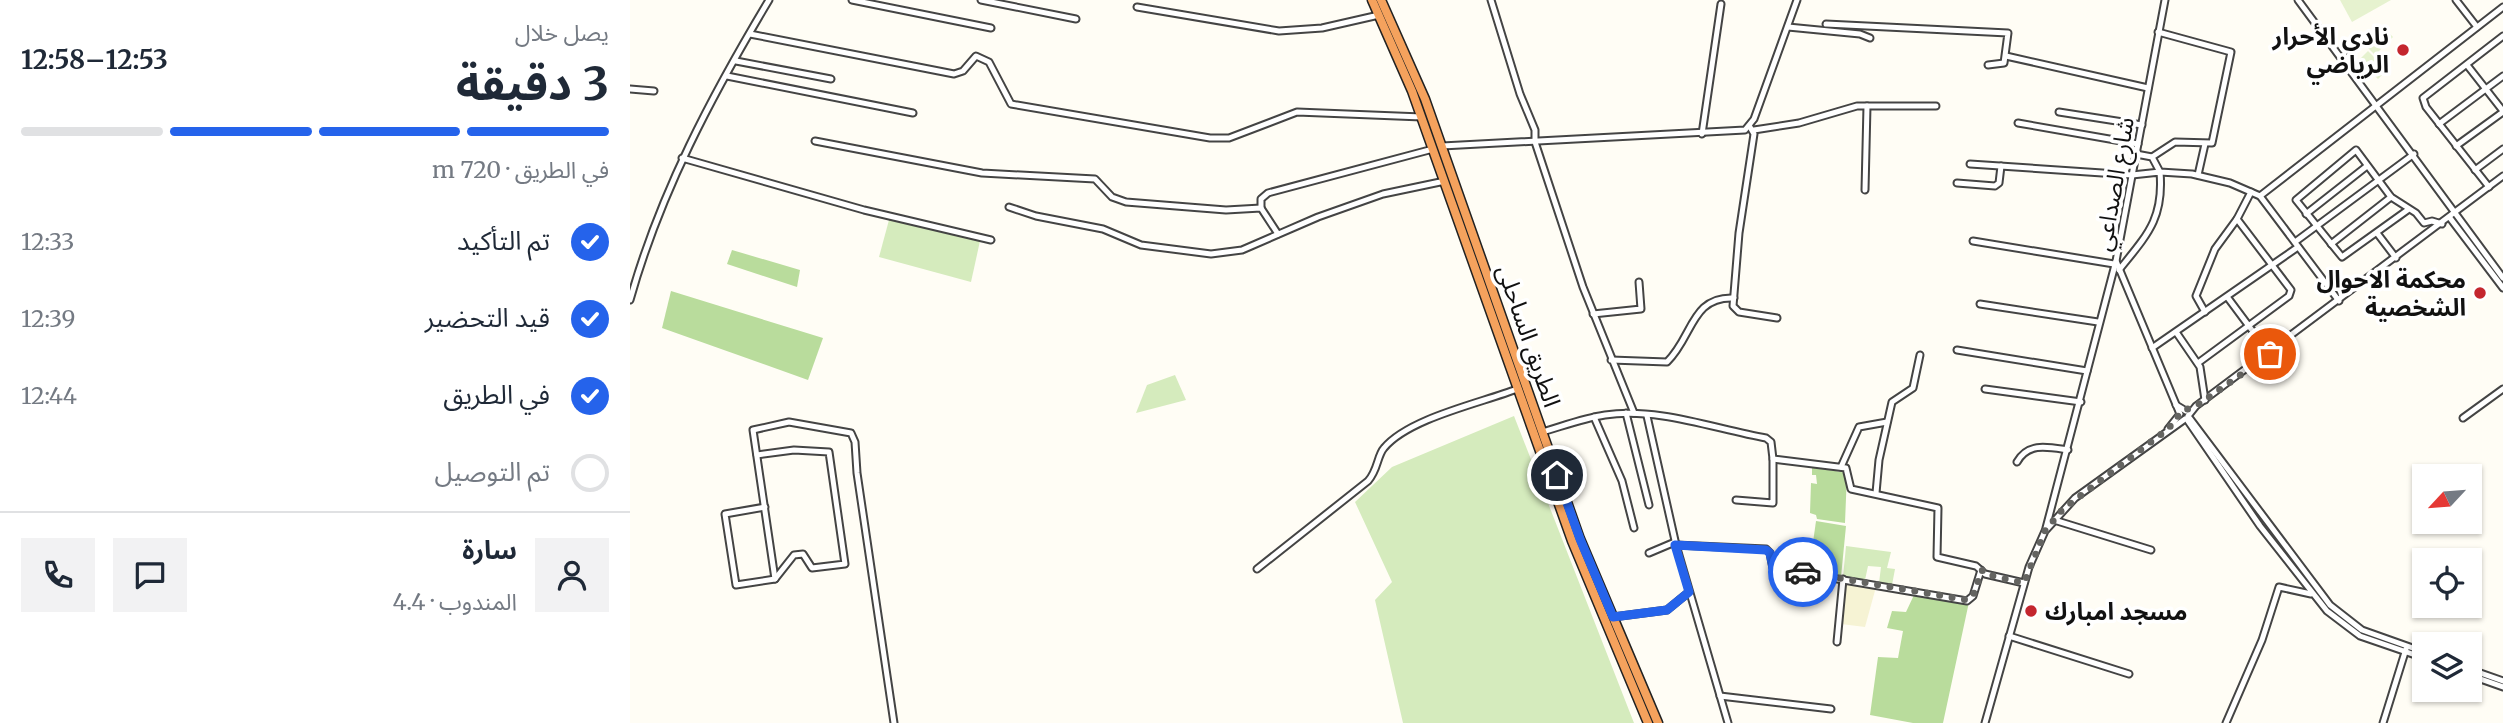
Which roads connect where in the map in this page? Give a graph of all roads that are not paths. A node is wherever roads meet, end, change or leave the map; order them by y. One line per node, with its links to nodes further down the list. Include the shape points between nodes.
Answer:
1 (769, 0): 21 (street)
2 (852, 0): 19 (street)
3 (981, 0): 15 (street)
4 (1372, 0): 14 (highway, الطريق الساحلى)
5 (1381, 0): 53 (highway, الطريق الساحلى, via 1414,74)
6 (1490, 0): 49 (street, via 1535,130)
7 (1797, 0): 17 (street)
8 (2165, 0): 20 (street, شارع الصداعي)
9 (2298, 0): 36 (street)
10 (2458, 0): 18 (street)
11 (1721, 4): 47 (street)
12 (2503, 7): 18 (street)
13 (1137, 8): 14 (street, via 1279,31 1322,29)
14 (1379, 15): 42 (highway, الطريق الساحلى)
15 (1076, 19)
16 (1826, 24): 25 (street, via 2008,33)
17 (1788, 27): 22 (street); 46 (street)
18 (2477, 27): 36 (street)
19 (991, 28)
20 (2158, 33): 32 (street, شارع الصداعي); 51 (street, via 2231,52 2215,139)
21 (750, 34): 26 (street); 42 (street, via 954,74 976,56 989,62 1011,104 1210,138 1228,138 1297,111)
22 (1870, 38)
23 (2501, 38): 24 (street); 28 (street)
24 (2503, 47)
25 (2006, 56): 27 (street, via 2002,64); 32 (street)
26 (736, 61): 29 (street); 31 (street)
27 (1988, 65)
28 (2467, 65): 34 (street); 44 (street, via 2423,98)
29 (727, 76): 40 (street); 58 (street)
30 (2503, 76): 34 (street)
31 (831, 79)
32 (2148, 88): 45 (street, شارع الصداعي)
33 (630, 89): 35 (street)
34 (2486, 89): 39 (street); 44 (street)
35 (654, 91)
36 (2377, 104): 56 (street); 73 (street)
37 (1867, 106): 38 (street); 46 (street); 71 (street)
38 (1936, 106)
39 (2503, 112): 52 (street)
40 (913, 113)
41 (2059, 113): 45 (street)
42 (1422, 117): 53 (highway, الطريق الساحلى)
43 (2018, 123): 50 (street)
44 (2439, 124): 52 (street)
45 (2141, 125): 50 (street, شارع الصداعي)
46 (1752, 129): 47 (street); 99 (street)
47 (1702, 134): 49 (street)
48 (815, 141): 76 (street, via 982,173 1096,179 1112,197 1126,202 1226,210)
49 (1535, 142): 53 (street); 105 (street)
50 (2138, 144): 55 (street, شارع الصداعي)
51 (2204, 145): 57 (street, via 2175,142); 64 (street)
52 (2456, 146): 62 (street)
53 (1437, 147): 67 (highway, الطريق الساحلى); 76 (street, via 1268,193 1261,199); 88 (highway, الطريق الساحلى)
54 (2503, 149): 62 (street)
55 (2136, 154): 57 (street); 65 (street, شارع الصداعي)
56 (2413, 154): 68 (street); 78 (street)
57 (2152, 157): 63 (street)
58 (682, 158): 86 (street, via 864,210); 101 (street)
59 (1970, 164): 60 (street)
60 (2001, 166): 65 (street); 69 (street, via 1995,186)
61 (2367, 166): 68 (street); 79 (street); 79 (street, via 2356,150 2298,196 2297,203)
62 (2475, 170): 70 (street)
63 (2160, 172): 64 (street); 65 (street); 95 (street, via 2162,193 2156,219)
64 (2198, 175): 72 (street)
65 (2132, 176): 93 (street, شارع الصداعي)
66 (2503, 176): 70 (street)
67 (1445, 181): 85 (street, via 1377,196); 91 (highway, الطريق الساحلى)
68 (2378, 181): 74 (street); 83 (street)
69 (1957, 183)
70 (2489, 187): 78 (street)
71 (1865, 190)
72 (2251, 192): 73 (street); 81 (street)
73 (2260, 196): 89 (street)
74 (2391, 197): 77 (street); 90 (street)
75 (1009, 207): 85 (street, via 1181,252 1234,252)
76 (1261, 208): 85 (street)
77 (2409, 209): 82 (street, via 2424,223); 84 (street)
78 (2456, 213): 80 (street); 96 (street)
79 (2306, 214): 83 (street)
80 (2450, 218): 82 (street); 98 (street)
81 (2236, 219): 94 (street); 104 (street, via 2215,249 2196,296)
82 (2442, 224): 92 (street)
83 (2318, 228): 89 (street); 90 (street)
84 (2377, 233): 90 (street, via 2345,257); 92 (street)
85 (1278, 234)
86 (991, 240)
87 (1973, 241): 93 (street)
88 (1476, 242): 91 (highway); 128 (highway, الطريق الساحلى)
89 (2296, 244): 94 (street); 102 (street)
90 (2330, 244)
91 (1467, 245): 117 (highway, الطريق الساحلى)
92 (2396, 258): 102 (street)
93 (2115, 263): 95 (street, شارع الصداعي); 107 (street)
94 (2272, 266): 100 (street); 108 (street, via 2288,283 2289,296)
95 (2119, 270): 110 (street, شارع الصداعي)
96 (2503, 278)
97 (1639, 282): 105 (street, via 1641,309)
98 (2503, 288)
99 (1734, 298): 106 (street, via 1736,311); 114 (street, via 1706,303 1667,362)
100 (2228, 298): 104 (street); 108 (street)
101 (630, 300)
102 (2339, 301): 112 (street)
103 (1980, 304): 107 (street)
104 (2205, 312): 109 (street)
105 (1593, 314): 114 (street)
106 (1777, 318)
107 (2098, 322): 116 (street)
108 (2248, 325): 112 (street); 115 (street)
109 (2176, 332): 110 (street); 115 (street)
110 (2152, 348): 124 (street, شارع الصداعي)
111 (1956, 350): 116 (street)
112 (2270, 354): 120 (street)
113 (1920, 355): 127 (street, via 1913,388 1894,400)
114 (1611, 360): 122 (street)
115 (2198, 363): 120 (street)
116 (2087, 371): 121 (street)
117 (1517, 389): 146 (street, via 1440,413 1396,439 1383,449 1368,481); 168 (highway, الطريق الساحلى, via 1572,541)
118 (1985, 389): 121 (street)
119 (2503, 389): 126 (street)
120 (2205, 400): 124 (street)
121 (2081, 402): 129 (street)
122 (1630, 413): 123 (street); 125 (street); 136 (street)
123 (1647, 416): 131 (street, via 1766,438); 143 (street)
124 (2185, 416): 138 (street, via 2075,498); 139 (street); 140 (street)
125 (1594, 417): 128 (street); 141 (street, via 1622,481)
126 (2463, 418)
127 (1887, 422): 133 (street, via 1859,427); 134 (street)
128 (1542, 432): 153 (highway, الطريق الساحلى)
129 (2068, 450): 132 (street, via 2035,447); 142 (street)
130 (757, 455): 137 (street); 148 (street, via 829,452 845,564 811,568 803,554 794,555); 167 (street, via 753,430 789,422 851,433)
131 (1773, 459): 133 (street); 135 (street, via 1773,503)
132 (2017, 463)
133 (1841, 467): 134 (street, via 1848,469 1851,489)
134 (1876, 494): 147 (street, via 1938,508 1937,557)
135 (1736, 500)
136 (1649, 505)
137 (765, 507): 148 (street); 148 (street, via 725,514 736,585)
138 (2054, 520): 142 (street); 144 (street)
139 (2266, 521): 140 (street); 156 (street, via 2330,605 2348,621)
140 (2260, 526): 152 (street)
141 (1634, 528)
142 (2045, 531): 150 (street)
143 (1675, 543): 145 (street); 149 (street, via 1766,550 1773,568); 151 (street)
144 (2151, 550)
145 (1650, 554)
146 (1257, 569)
147 (1982, 570): 149 (street, via 1973,596 1967,600); 150 (street)
148 (775, 579)
149 (1843, 579): 155 (street)
150 (2024, 583): 154 (street)
151 (1689, 592): 153 (street, via 1667,610); 165 (street)
152 (2312, 594): 156 (street, via 2349,630); 172 (street, via 2279,587)
153 (1613, 617): 169 (highway, الطريق الساحلى)
154 (2009, 636): 159 (street); 171 (street)
155 (1837, 642)
156 (2407, 648): 157 (street); 158 (street); 173 (street)
157 (2412, 649)
158 (2412, 651)
159 (2129, 674)
160 (2482, 675): 162 (street)
161 (2482, 678): 162 (street)
162 (2493, 680): 163 (street); 164 (street)
163 (2503, 681)
164 (2503, 687)
165 (1720, 696): 166 (street); 170 (street)
166 (1832, 709)
167 (894, 723)
168 (1648, 723)
169 (1658, 723)
170 (1728, 723)
171 (1985, 723)
172 (2226, 723)
173 (2383, 723)

